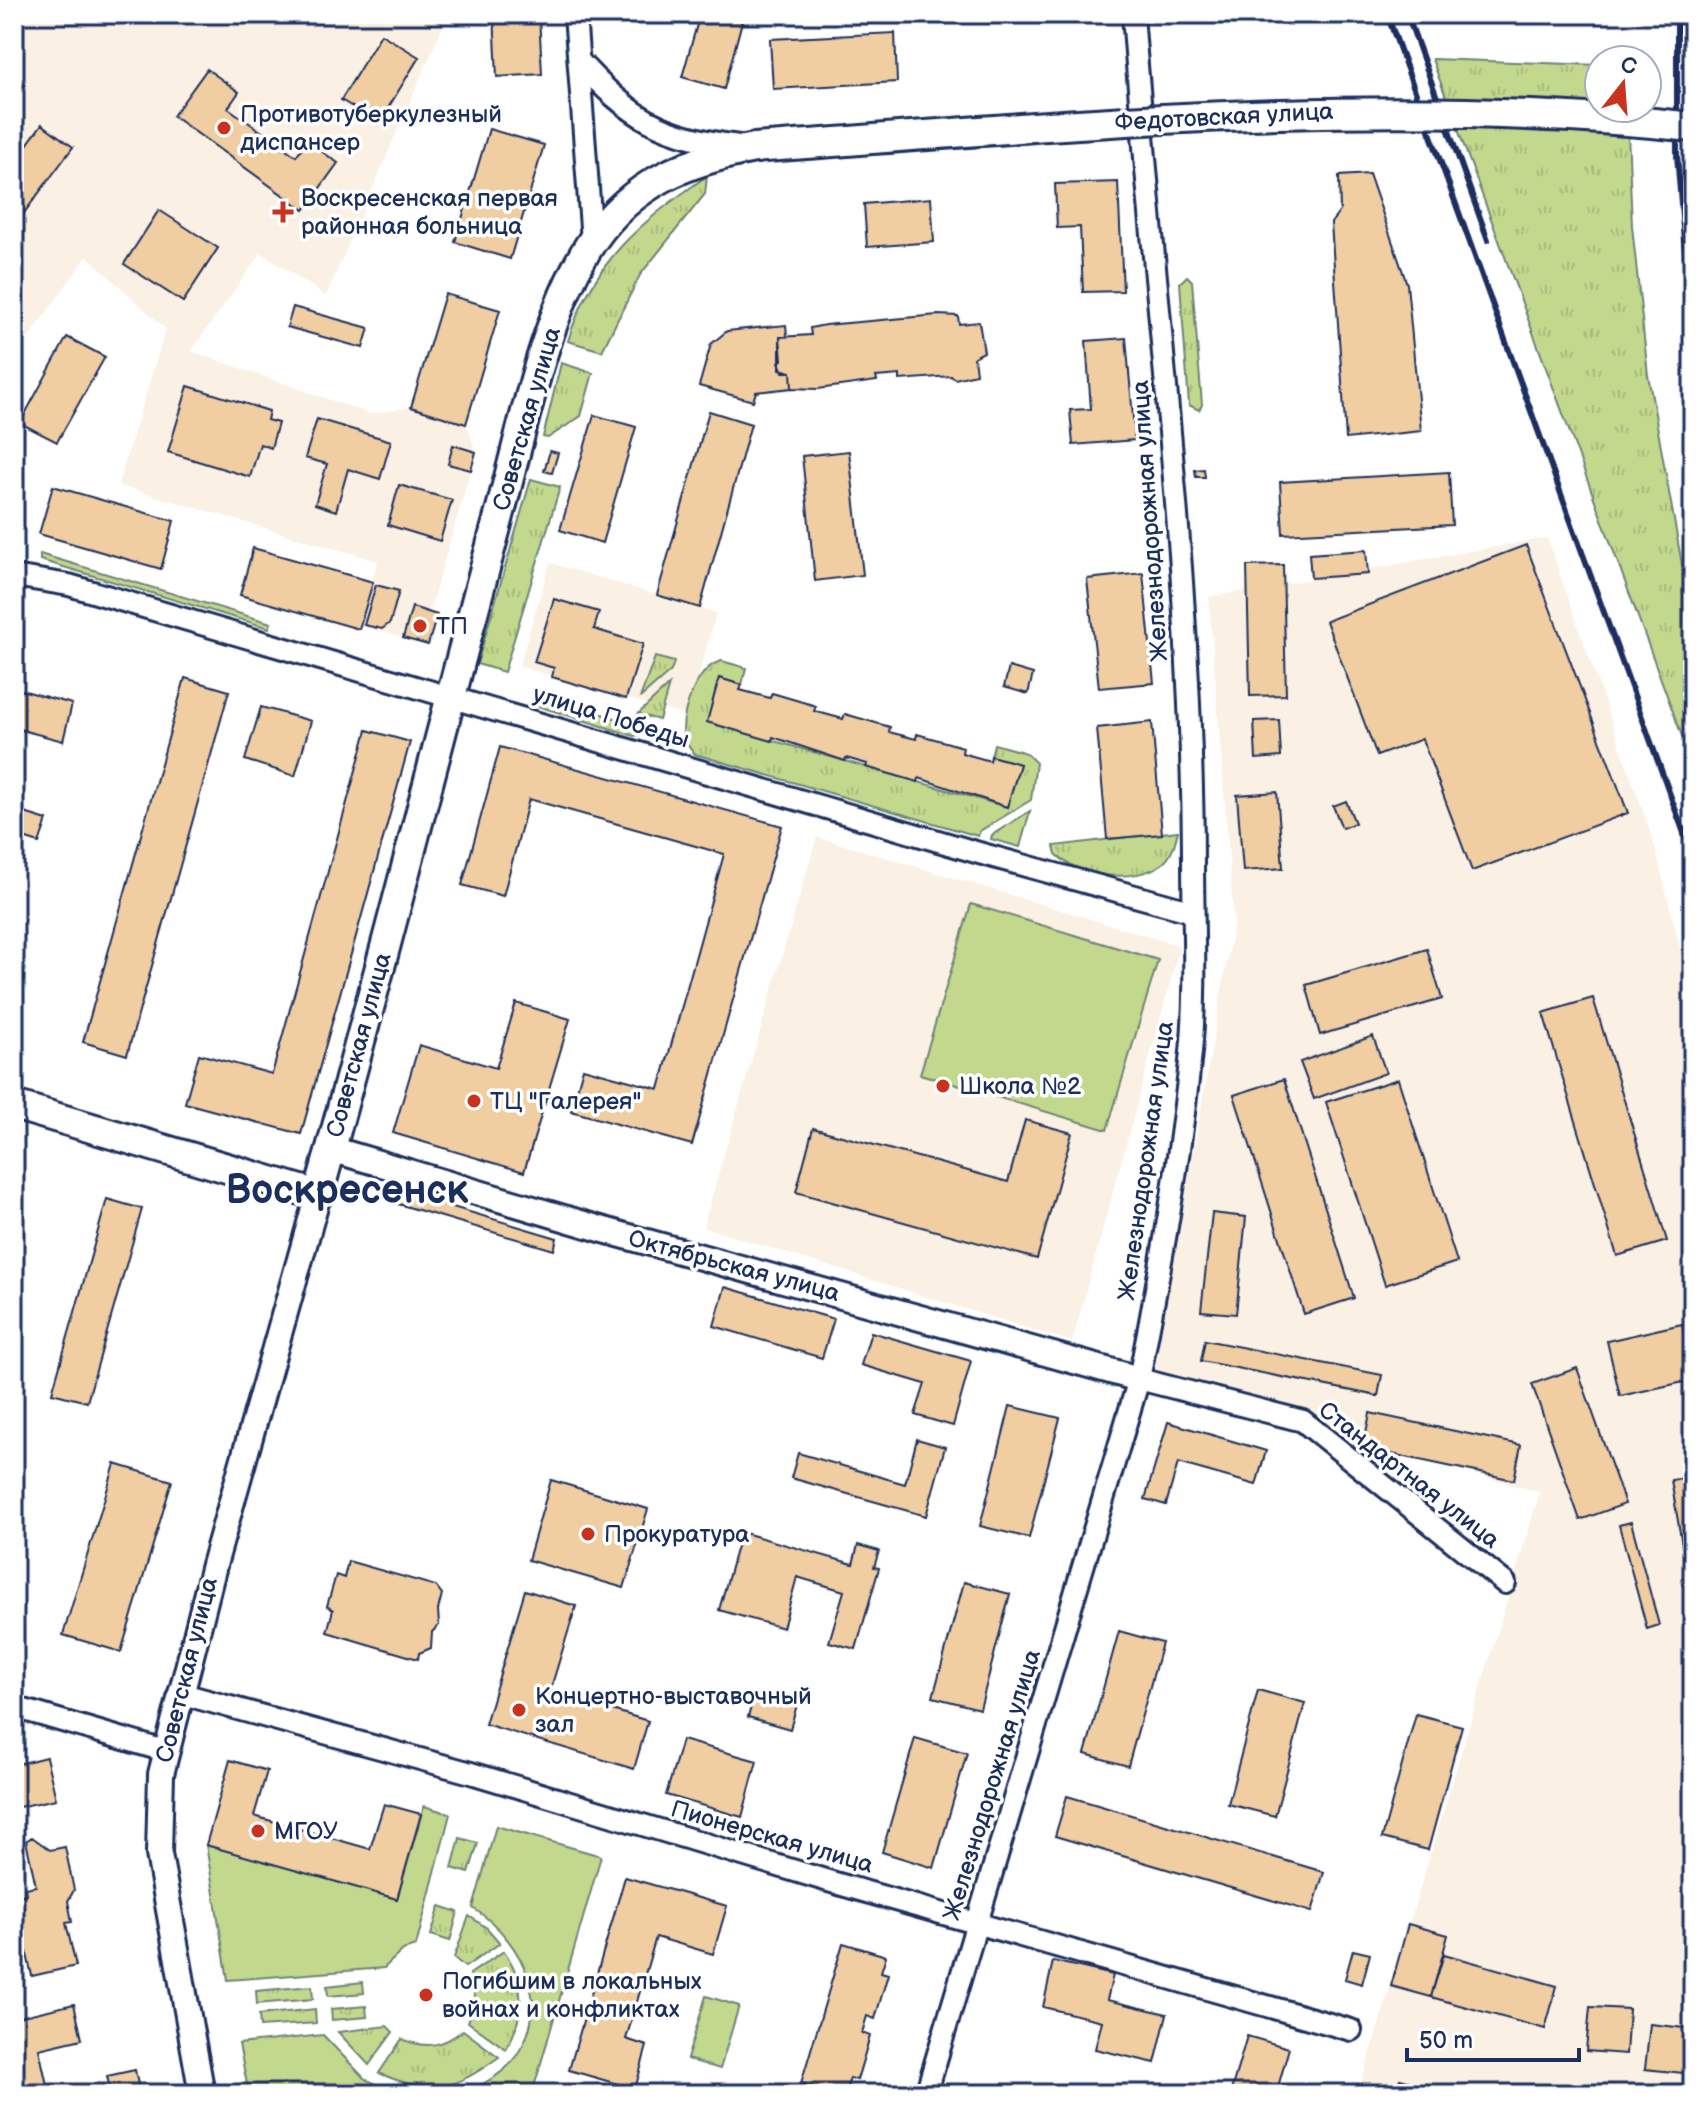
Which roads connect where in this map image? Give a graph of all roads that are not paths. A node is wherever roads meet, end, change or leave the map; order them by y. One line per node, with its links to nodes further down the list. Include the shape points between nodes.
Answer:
1 (575, 14): 3 (street)
2 (1133, 14): 9 (street, Железнодорожная улица, via 1176,493 1194,783)
3 (579, 61): 5 (street, via 598,83 651,124 690,139); 6 (street)
4 (1693, 127): 5 (main road, Федотовская улица, bridge, via 1550,114 1281,111)
5 (755, 148): 6 (main road, Советская улица, via 703,158 675,170 628,200)
6 (592, 241): 8 (main road, Советская улица, via 552,329)
7 (14, 576): 8 (street, улица Победы, via 69,585)
8 (451, 696): 9 (street, улица Победы); 11 (main road, Советская улица)
9 (1193, 912): 13 (street, Железнодорожная улица, via 1191,1050)
10 (14, 1105): 12 (main road)
11 (331, 1149): 12 (main road, Советская улица); 13 (street, Октябрьская улица)
12 (318, 1195): 15 (street, Советская улица)
13 (1139, 1379): 14 (street, Стандартная улица, via 1303,1421); 18 (street, Железнодорожная улица)
14 (1505, 1583)
15 (179, 1693): 17 (street, Советская улица); 18 (street, Пионерская улица)
16 (14, 1707): 17 (street)
17 (165, 1751): 20 (street, Советская улица, via 159,1854)
18 (978, 1923): 19 (street, Пионерская улица); 21 (street, Железнодорожная улица)
19 (1351, 2030)
20 (202, 2094)
21 (926, 2094)

